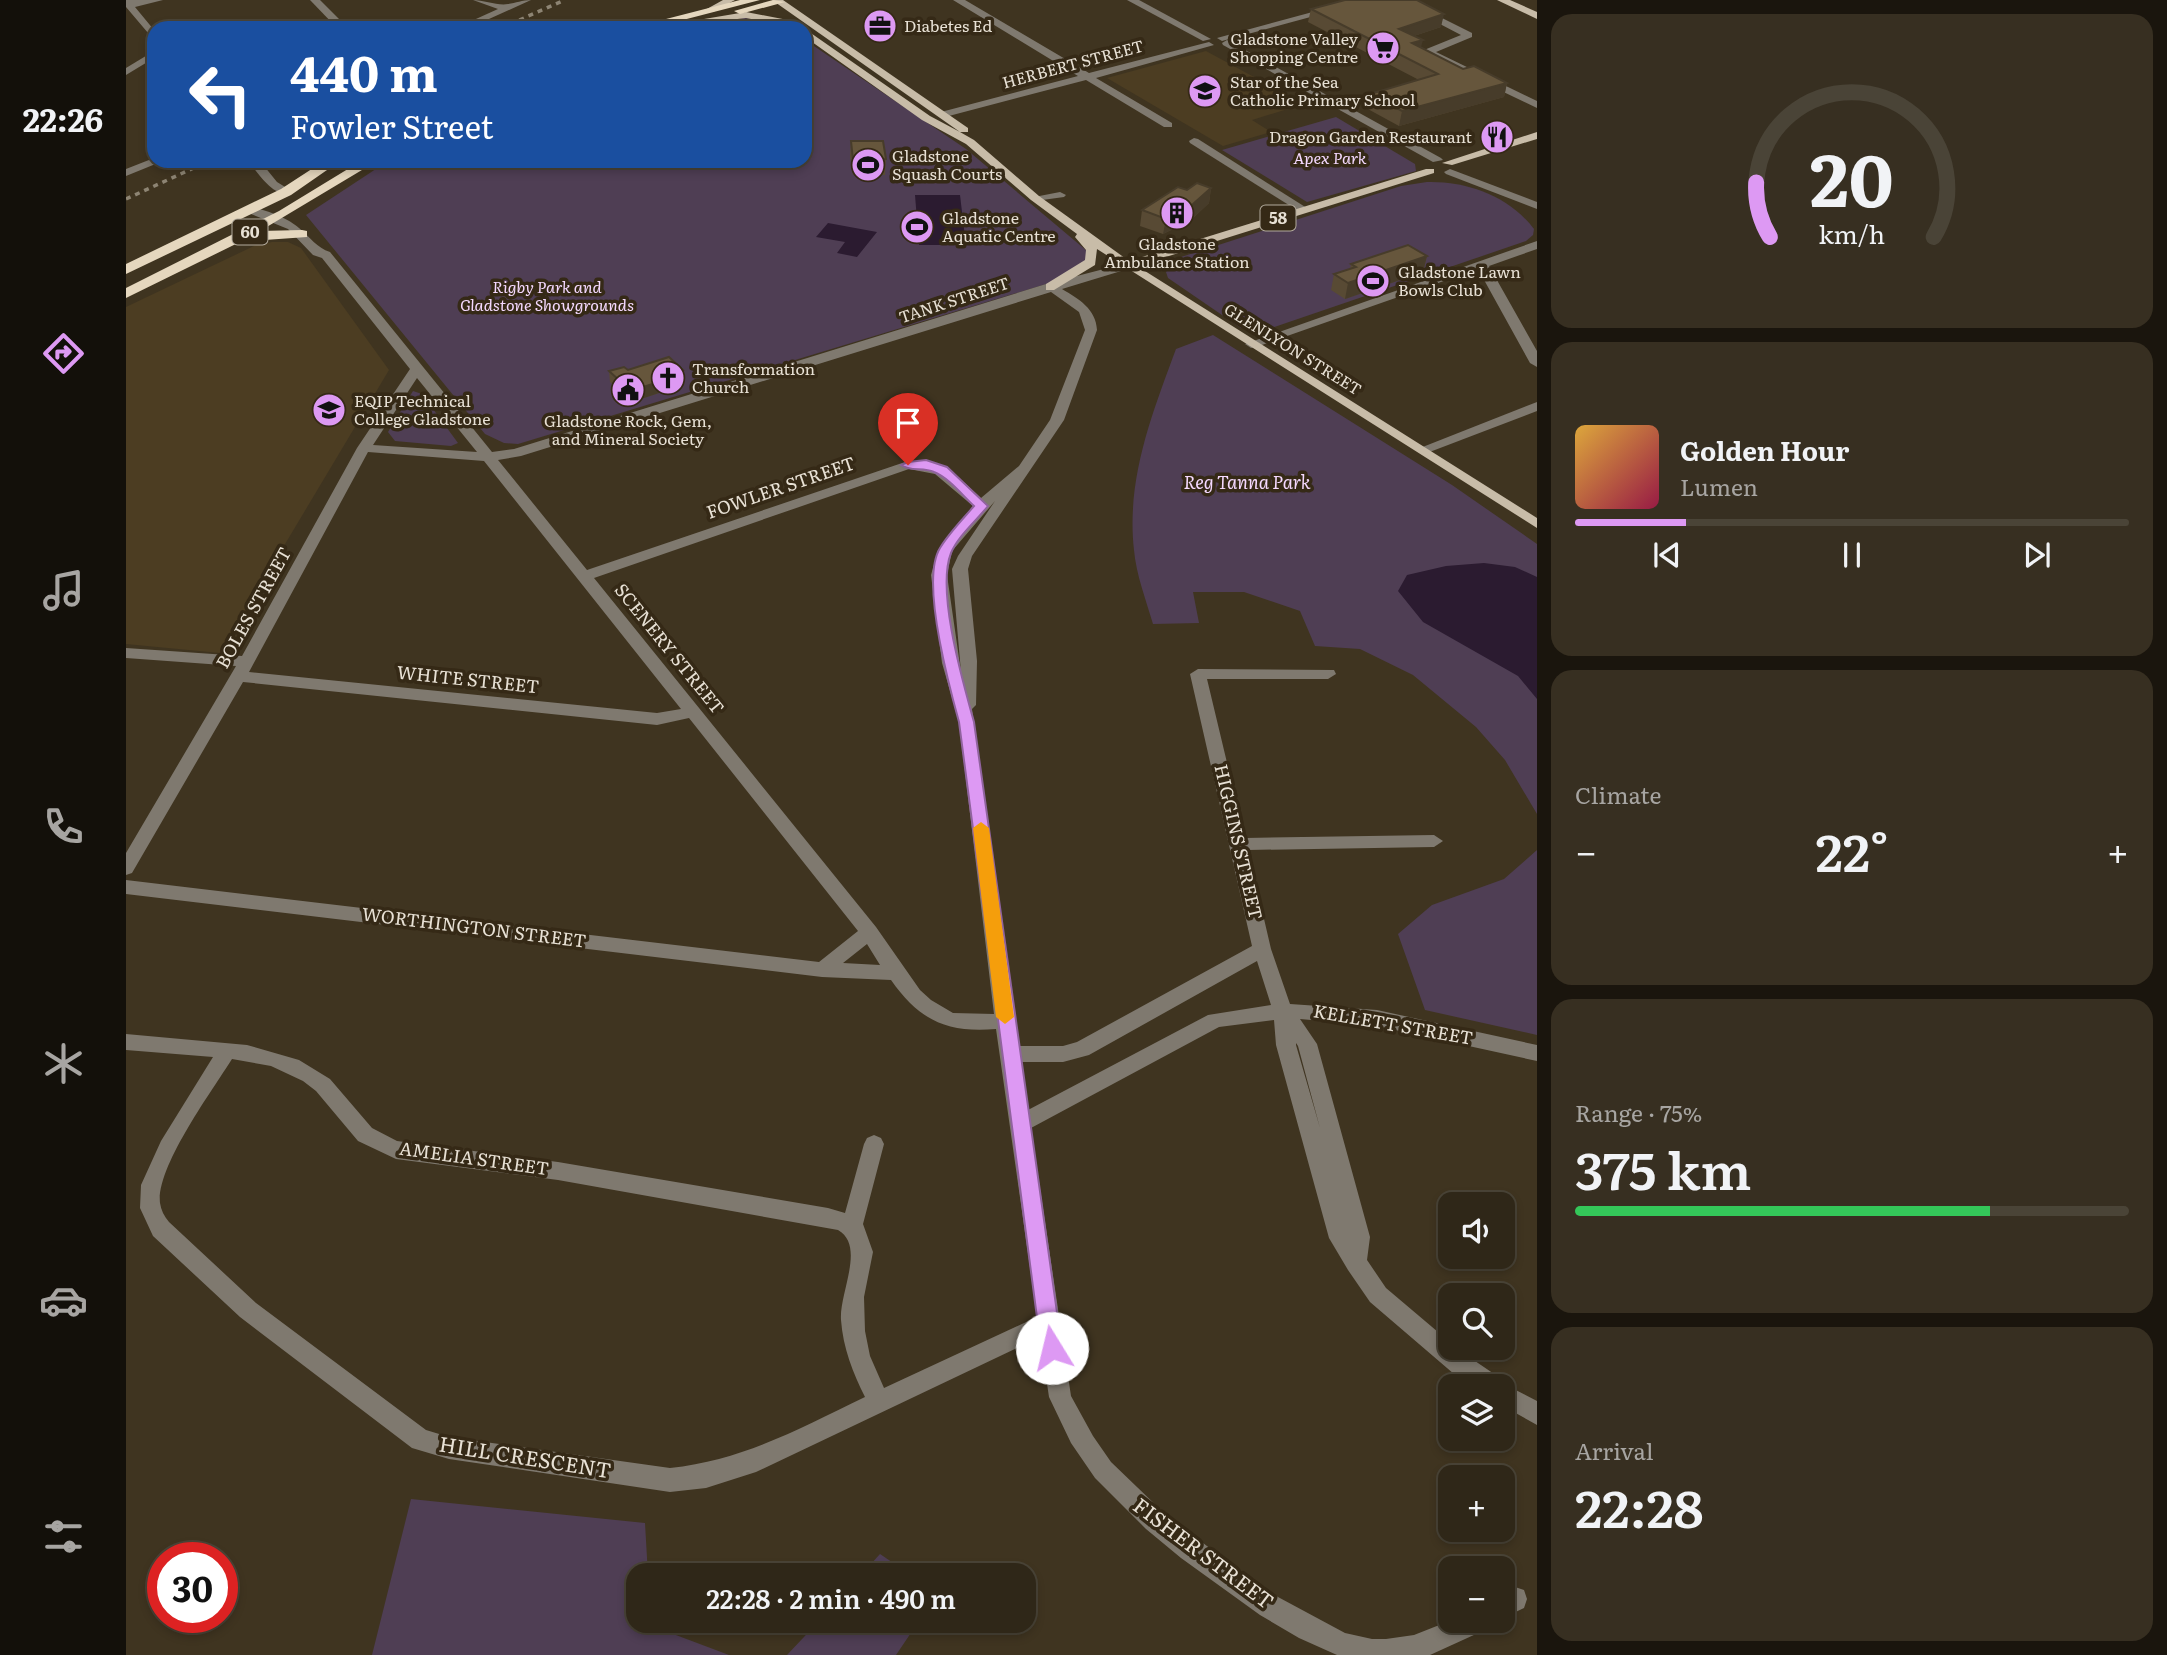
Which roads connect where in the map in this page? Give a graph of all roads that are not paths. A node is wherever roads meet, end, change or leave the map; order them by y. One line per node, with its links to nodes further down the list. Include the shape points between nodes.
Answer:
1 (158, 0): 14 (street)
2 (315, 0): 19 (street)
3 (478, 0): 15 (street)
4 (526, 0): 15 (street)
5 (730, 0): 17 (main road)
6 (958, 0): 32 (street)
7 (1132, 0): 29 (street)
8 (1144, 0): 29 (street)
9 (1321, 0): 16 (street)
10 (1368, 0): 16 (street, HERBERT STREET)
11 (1399, 0): 33 (street, via 1469,35 1428,52)
12 (1502, 0): 18 (main road)
13 (770, 1): 17 (highway); 24 (main road); 25 (main road, GLENLYON STREET)
14 (128, 3): 26 (street)
15 (507, 8): 20 (street)
16 (1338, 8): 29 (street, HERBERT STREET)
17 (706, 15): 21 (highway); 22 (highway); 23 (main road, via 746,15)
18 (1537, 16)
19 (335, 21)
20 (477, 21)
21 (674, 21)
22 (689, 21)
23 (773, 21)
24 (791, 21)
25 (801, 21)
26 (147, 28)
27 (812, 28): 34 (main road, GLENLYON STREET)
28 (812, 37): 38 (main road, GLENLYON STREET, via 926,118)
29 (1216, 41): 32 (street, HERBERT STREET); 40 (street); 41 (street)
30 (147, 58): 31 (street)
31 (126, 72)
32 (1087, 77): 34 (street, HERBERT STREET); 35 (street)
33 (1537, 105)
34 (945, 114): 38 (main road, GLENLYON STREET, via 964,130)
35 (1168, 125)
36 (1537, 135): 40 (main road, 58)
37 (1194, 141): 51 (street)
38 (970, 142): 48 (main road, GLENLYON STREET)
39 (147, 164): 45 (street)
40 (1445, 165): 41 (main road, 58); 41 (main road, 58); 49 (street)
41 (1427, 167): 51 (main road, TANK STREET / 58)
42 (260, 168): 46 (street)
43 (322, 168): 46 (highway, 60)
44 (358, 168): 52 (highway, 60)
45 (126, 173)
46 (286, 192): 50 (highway, 60)
47 (1060, 195): 48 (street)
48 (1035, 198): 53 (main road, GLENLYON STREET)
49 (1537, 206)
50 (255, 208): 52 (street, SCENERY STREET); 61 (highway, 60)
51 (1304, 210): 56 (main road, TANK STREET / 58)
52 (279, 216): 54 (street, SCENERY STREET); 55 (highway, 60); 58 (street, SCENERY STREET, via 312,229 328,249)
53 (1072, 227): 56 (main road, via 1126,251); 60 (main road, GLENLYON STREET); 62 (main road, via 1094,256 1081,271)
54 (302, 234): 55 (highway, via 265,234); 58 (street, SCENERY STREET, via 317,252)
55 (227, 244): 64 (highway, 60)
56 (1195, 244): 60 (main road, TANK STREET / 58); 63 (main road, via 1158,267)
57 (1537, 245): 59 (street)
58 (326, 255): 67 (street, SCENERY STREET)
59 (1481, 263): 65 (street); 66 (street)
60 (1127, 265): 62 (street, TANK STREET); 63 (main road, GLENLYON STREET)
61 (126, 270)
62 (1050, 287): 71 (street, TANK STREET, via 516,453); 72 (street, FISHER STREET, via 1082,308 1092,324 1056,419)
63 (1169, 291): 65 (main road, GLENLYON STREET)
64 (126, 294)
65 (1251, 344): 70 (main road, GLENLYON STREET)
66 (1537, 363)
67 (417, 368): 69 (street, BOLES STREET); 71 (street, SCENERY STREET)
68 (1537, 406): 70 (street)
69 (363, 448): 71 (street, TANK STREET); 77 (street, BOLES STREET)
70 (1422, 450): 74 (main road, GLENLYON STREET)
71 (487, 457): 75 (street, SCENERY STREET)
72 (1021, 470): 73 (street, FISHER STREET); 80 (street, FISHER STREET, via 960,569 969,662)
73 (981, 506): 75 (street, FOWLER STREET, via 942,470 926,464 908,465); 80 (street, FISHER STREET, via 945,550 940,564 950,663)
74 (1537, 524)
75 (583, 577): 79 (street, SCENERY STREET)
76 (126, 653): 77 (street, WHITE STREET)
77 (243, 669): 79 (street, WHITE STREET, via 657,719); 83 (street, BOLES STREET)
78 (1328, 674): 82 (street, HIGGINS STREET, via 1198,674)
79 (693, 712): 85 (street, SCENERY STREET)
80 (967, 722): 90 (street, FISHER STREET)
81 (1434, 841): 82 (street)
82 (1239, 844): 86 (street, HIGGINS STREET)
83 (126, 868)
84 (126, 887): 87 (street, WORTHINGTON STREET)
85 (869, 932): 87 (street); 88 (street, SCENERY STREET)
86 (1262, 950): 89 (street, HIGGINS STREET); 94 (street, via 1082,1049 1063,1054)
87 (822, 970): 88 (street, WORTHINGTON STREET)
88 (898, 973): 90 (street, SCENERY STREET, via 934,1013 969,1023)
89 (1282, 1009): 93 (street, KELLETT STREET, via 1348,1013); 95 (street, KELLETT STREET, via 1215,1020); 99 (street, HIGGINS STREET, via 1286,1045 1339,1238 1378,1295)
90 (1005, 1021): 94 (street, FISHER STREET)
91 (126, 1042): 92 (street, AMELIA STREET)
92 (226, 1052): 97 (street, AMELIA STREET, via 264,1056 301,1070 332,1097 352,1125 373,1142 396,1150 651,1185 828,1217); 101 (street, HILL CRESCENT, via 153,1174 152,1216 248,1311 420,1440 670,1480 748,1464)
93 (1537, 1053)
94 (1012, 1054): 95 (street, FISHER STREET)
95 (1022, 1123): 98 (street, FISHER STREET)
96 (874, 1143): 97 (street)
97 (852, 1226): 101 (street, via 863,1248 852,1325 863,1371)
98 (1047, 1323): 101 (street, HILL CRESCENT); 103 (street, FISHER STREET, via 1060,1397 1078,1434 1140,1510 1262,1602 1339,1644 1372,1652 1413,1649)
99 (1473, 1374)
100 (1515, 1400): 102 (street)
101 (879, 1403)
102 (1537, 1414)
103 (1449, 1633)

